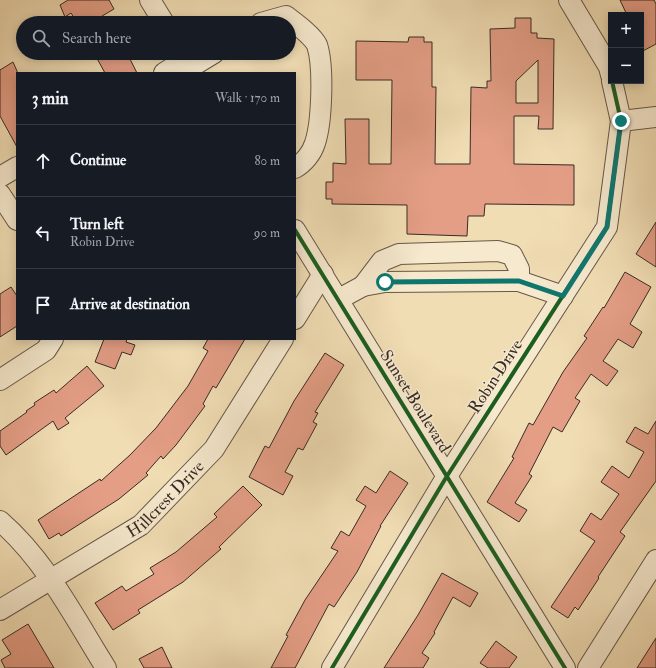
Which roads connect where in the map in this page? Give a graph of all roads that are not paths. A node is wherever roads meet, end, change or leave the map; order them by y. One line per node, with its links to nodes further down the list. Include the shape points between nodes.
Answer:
1 (150, 0): 3 (street)
2 (569, 0): 6 (street)
3 (160, 16)
4 (296, 24): 11 (street, via 316,44 321,78 320,121 315,144 303,163)
5 (189, 63): 7 (street)
6 (608, 65)
7 (166, 72)
8 (613, 84): 10 (street, Robin Drive)
9 (656, 117): 10 (street)
10 (621, 121): 20 (street, Robin Drive, via 607,227)
11 (296, 167)
12 (16, 168): 13 (street)
13 (0, 177)
14 (0, 194): 15 (street)
15 (16, 218)
16 (296, 232): 17 (street, Sunset Boulevard)
17 (323, 274): 21 (street, Sunset Boulevard); 22 (street)
18 (519, 281): 19 (street, via 385,282); 19 (street, via 519,269 512,255 498,251 399,254 382,261); 20 (street)
19 (364, 286): 21 (street)
20 (563, 296): 26 (street, Robin Drive)
21 (339, 299): 26 (street, Sunset Boulevard)
22 (296, 317)
23 (52, 340): 25 (street, via 46,350)
24 (282, 340): 29 (street, Hillcrest Drive, via 214,449 141,525)
25 (0, 380)
26 (447, 476): 32 (street, Robin Drive); 33 (street, Sunset Boulevard)
27 (0, 521): 29 (street, via 15,534)
28 (656, 560): 34 (street)
29 (51, 579): 30 (street, Hillcrest Drive); 31 (street)
30 (0, 610)
31 (106, 668)
32 (332, 668)
33 (565, 668)
34 (588, 668)

